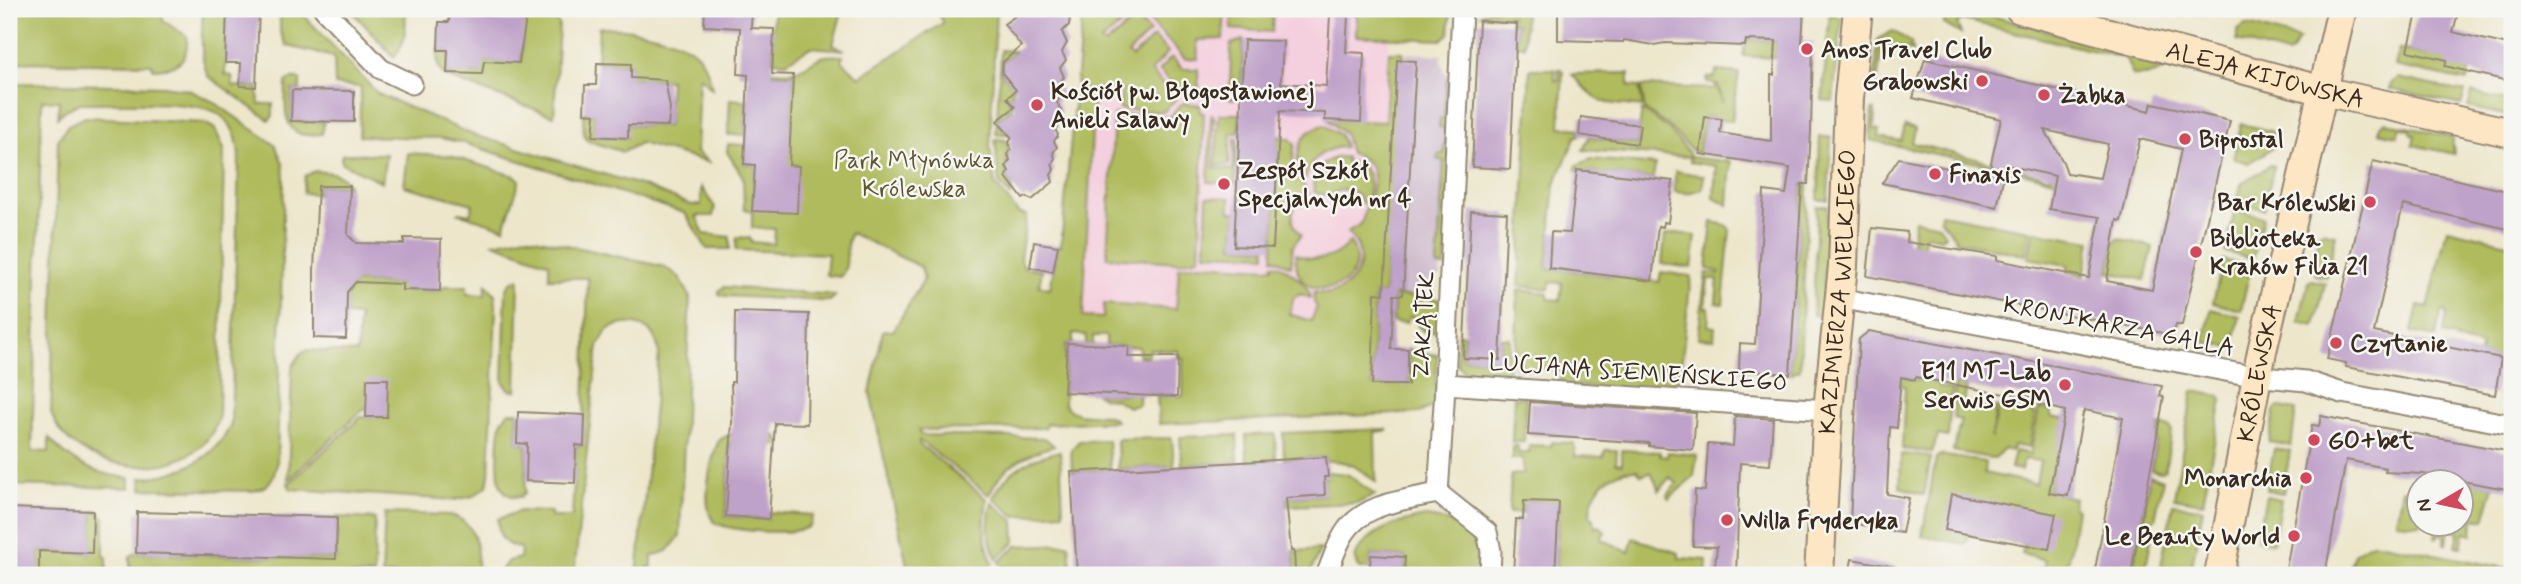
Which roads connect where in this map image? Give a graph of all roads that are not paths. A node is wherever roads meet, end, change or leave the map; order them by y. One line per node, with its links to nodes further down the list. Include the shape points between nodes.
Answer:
1 (324, 9): 6 (street, via 381,69)
2 (1462, 9): 11 (street, ZAKĄTEK)
3 (1858, 9): 9 (street, KAZIMIERZA WIELKIEGO)
4 (2020, 9): 7 (street, ALEJA KIJOWSKA)
5 (2342, 9): 7 (street, KRÓLEWSKA)
6 (412, 84)
7 (2322, 91): 8 (street, ALEJA KIJOWSKA); 10 (street, KRÓLEWSKA)
8 (2512, 133)
9 (1839, 298): 10 (street, KRONIKARZA GALLA); 12 (street, KAZIMIERZA WIELKIEGO)
10 (2257, 376): 13 (street, KRONIKARZA GALLA, via 2306,381 2342,393); 18 (street, KRÓLEWSKA)
11 (1445, 384): 12 (street, LUCJANA SIEMIEŃSKIEGO); 14 (street, ZAKĄTEK)
12 (1828, 410): 17 (street, KAZIMIERZA WIELKIEGO)
13 (2512, 425)
14 (1438, 494): 15 (street, via 1389,504 1358,519 1342,537); 16 (street, via 1487,532)
15 (1326, 575)
16 (1490, 575)
17 (1819, 575)
18 (2219, 575)

